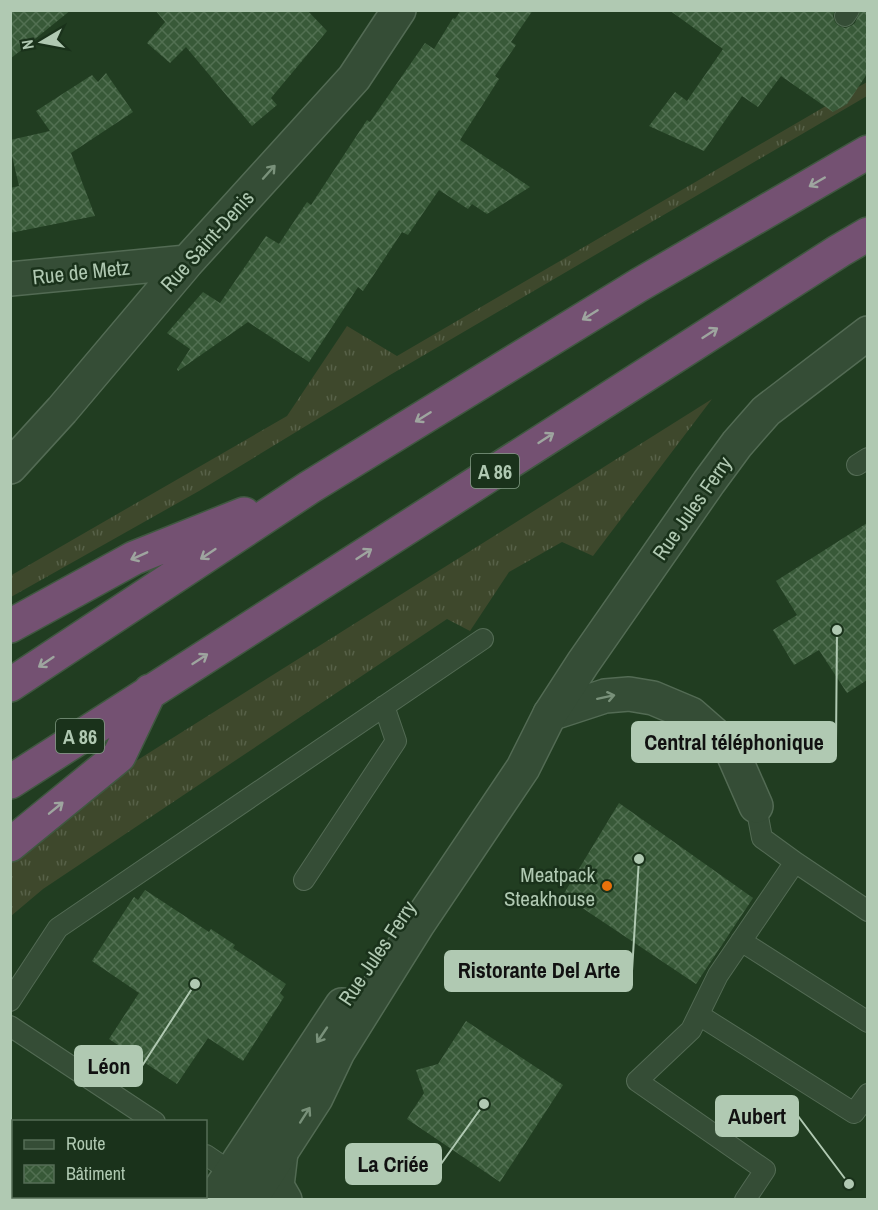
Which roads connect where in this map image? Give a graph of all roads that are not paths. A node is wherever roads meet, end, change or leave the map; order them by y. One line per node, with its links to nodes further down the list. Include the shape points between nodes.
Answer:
1 (399, 10): 4 (street, Rue Saint-Denis, one-way to 1, via 354,78)
2 (867, 152): 8 (highway, one-way to 8, via 639,285)
3 (867, 234): 12 (highway, A 86, one-way to 3)
4 (187, 262): 5 (street, Rue de Metz); 7 (street, Rue Saint-Denis)
5 (10, 279)
6 (867, 333): 14 (street, Rue Jules Ferry, via 766,411 737,444)
7 (10, 467)
8 (310, 487): 9 (highway, one-way to 9, via 134,558); 11 (highway, one-way to 11)
9 (10, 626)
10 (483, 639): 13 (lane)
11 (10, 686)
12 (150, 691): 15 (highway, A 86); 17 (highway, one-way to 12, via 119,756)
13 (384, 706): 19 (lane, via 396,741); 22 (lane, via 58,928)
14 (550, 714): 16 (street, one-way to 16, via 605,696 630,694 653,698 691,714 731,749); 28 (street, Rue Jules Ferry, one-way to 14, via 418,924 523,768); 29 (street, Rue Jules Ferry, one-way to 29, via 506,757)
15 (10, 782)
16 (756, 806): 18 (lane, via 762,838)
17 (10, 845)
18 (795, 862): 20 (lane); 21 (lane)
19 (304, 880)
20 (867, 911)
21 (741, 941): 23 (lane, via 718,975); 24 (lane)
22 (10, 1001)
23 (699, 1015): 26 (lane, via 854,1113); 33 (lane, via 691,1030 638,1080 765,1170)
24 (867, 1022)
25 (10, 1026): 27 (lane)
26 (867, 1094)
27 (152, 1120)
28 (281, 1152): 31 (street, Rue Jules Ferry); 32 (street, via 278,1186)
29 (218, 1164): 30 (street, Rue Jules Ferry)
30 (213, 1200)
31 (250, 1200)
32 (285, 1200)
33 (745, 1200)

